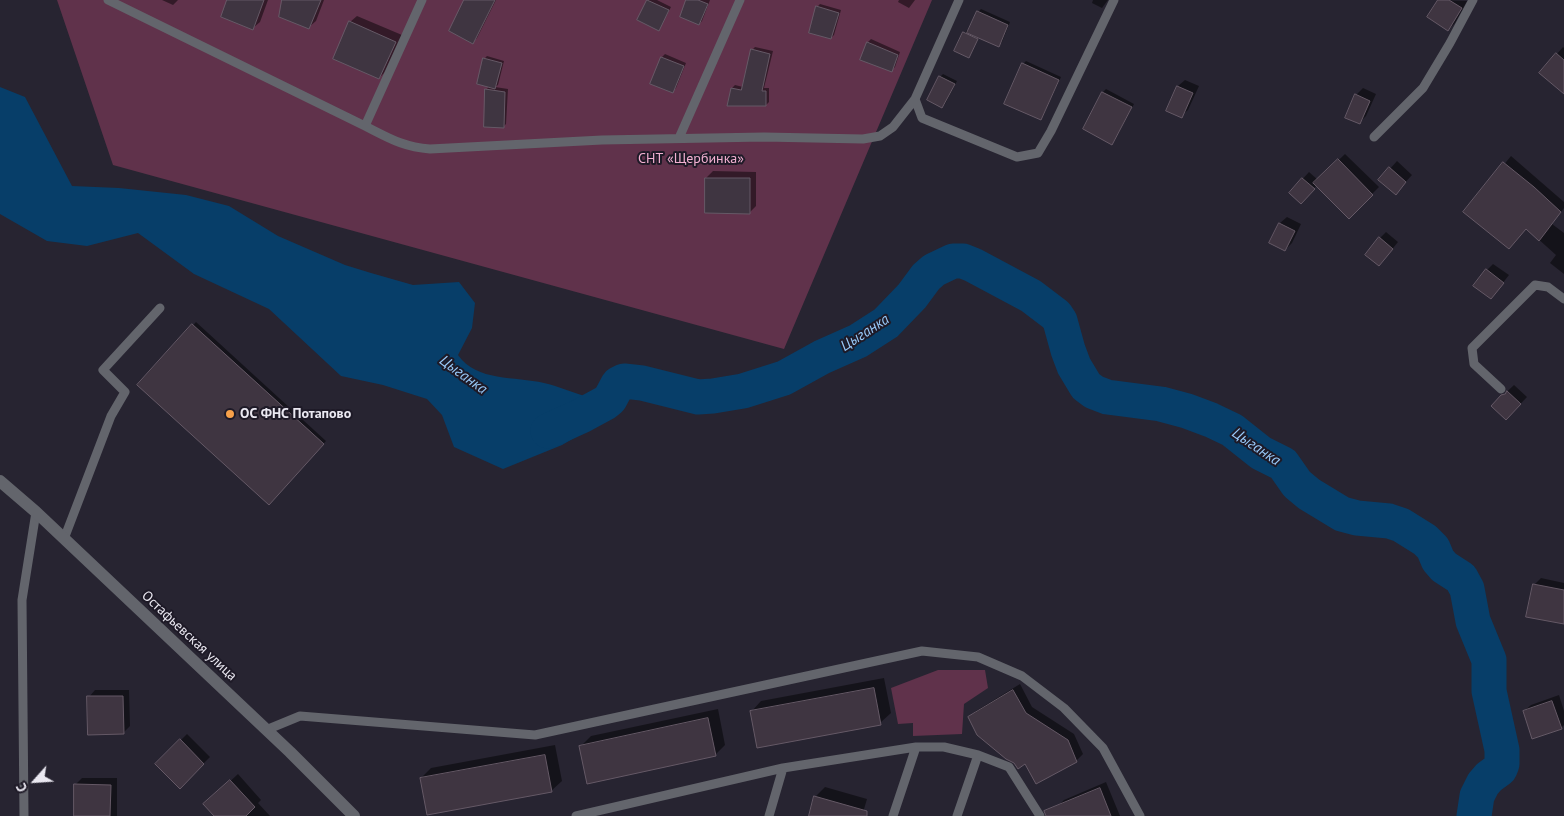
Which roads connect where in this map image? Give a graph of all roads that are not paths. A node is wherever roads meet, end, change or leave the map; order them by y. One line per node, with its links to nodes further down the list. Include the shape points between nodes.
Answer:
1 (108, 0): 7 (lane)
2 (422, 0): 9 (lane)
3 (740, 0): 11 (lane)
4 (959, 0): 8 (lane)
5 (1114, 0): 8 (lane, via 1038,153 1017,157 922,118)
6 (1473, 0): 10 (lane, via 1423,88)
7 (126, 4): 9 (lane)
8 (915, 99): 11 (lane, via 893,127 880,136 863,139)
9 (365, 126): 11 (lane, via 399,144 430,149)
10 (1374, 137)
11 (679, 138)
12 (1564, 299): 14 (lane, via 1548,287 1535,285 1472,348 1474,364)
13 (160, 308): 17 (lane, via 103,370 125,392 111,416)
14 (1501, 389)
15 (0, 481): 16 (street, Остафьевская улица)
16 (36, 512): 17 (street, Остафьевская улица); 22 (lane, via 22,600)
17 (64, 539): 18 (street, Остафьевская улица)
18 (266, 730): 23 (street, Остафьевская улица); 29 (lane, via 300,716 535,735 922,652 978,657 1022,676 1064,708 1103,748)
19 (916, 747): 20 (lane, via 944,747); 21 (lane); 26 (lane)
20 (978, 755): 27 (lane); 28 (lane, via 1009,766)
21 (783, 768): 24 (lane); 25 (lane)
22 (24, 816)
23 (354, 816)
24 (576, 816)
25 (769, 816)
26 (893, 816)
27 (957, 816)
28 (1040, 816)
29 (1140, 816)

